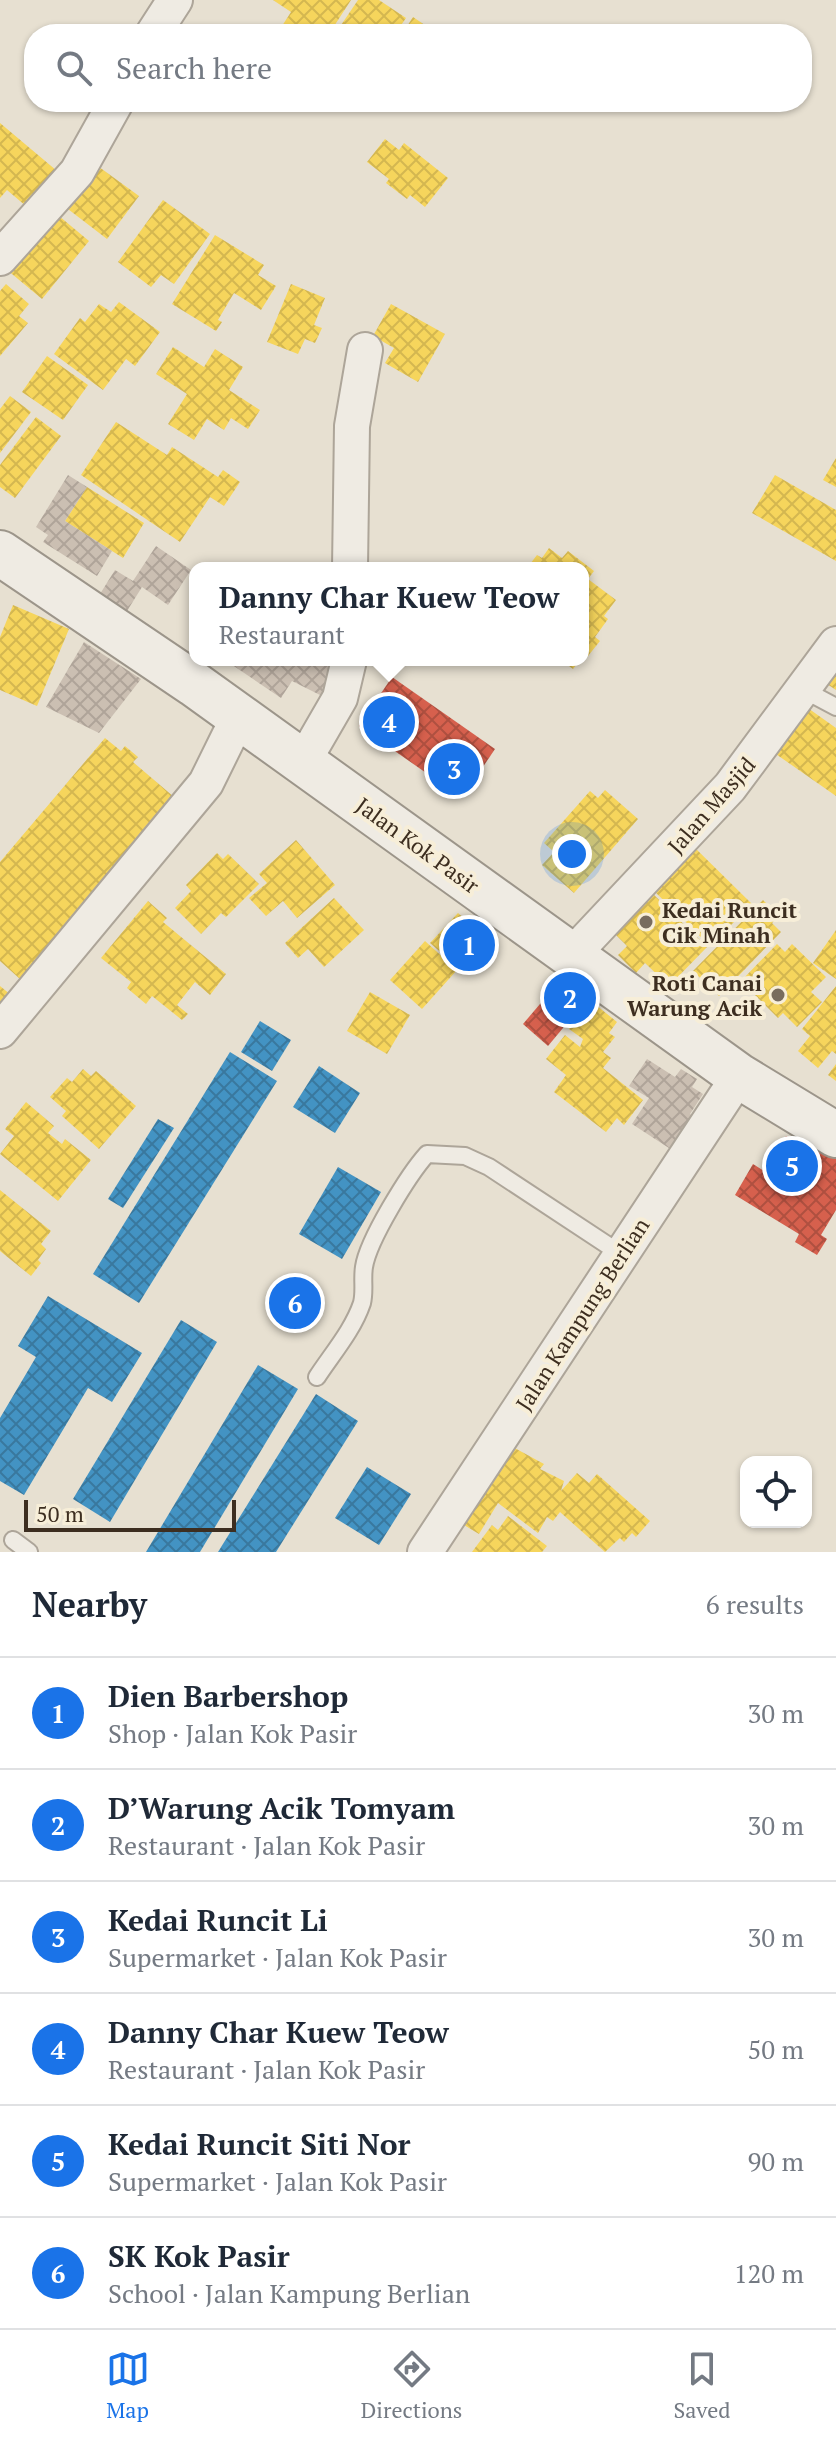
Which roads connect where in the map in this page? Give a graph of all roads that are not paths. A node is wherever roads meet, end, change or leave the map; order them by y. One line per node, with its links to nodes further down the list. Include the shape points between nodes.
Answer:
1 (175, 0): 2 (street)
2 (159, 24)
3 (110, 112): 4 (street, via 77,172)
4 (0, 258)
5 (365, 350): 7 (street, via 352,426)
6 (0, 553): 12 (street, Jalan Kok Pasir)
7 (350, 562)
8 (836, 644): 10 (street, Jalan Masjid)
9 (348, 666): 13 (street, via 340,698)
10 (804, 690): 11 (lane); 14 (street, Jalan Masjid, via 730,787)
11 (836, 707)
12 (239, 716): 13 (street, Jalan Kok Pasir); 15 (street, via 206,783)
13 (303, 762): 14 (street, Jalan Kok Pasir)
14 (572, 955): 16 (street, Jalan Kok Pasir)
15 (0, 1031)
16 (739, 1076): 17 (street, Jalan Kok Pasir); 18 (street, Jalan Kampung Berlian)
17 (836, 1135)
18 (621, 1254): 19 (lane, via 489,1167 465,1156 427,1154 412,1171 371,1248 356,1318); 22 (street, Jalan Kampung Berlian)
19 (317, 1377)
20 (13, 1540): 21 (lane)
21 (29, 1552)
22 (425, 1552)

